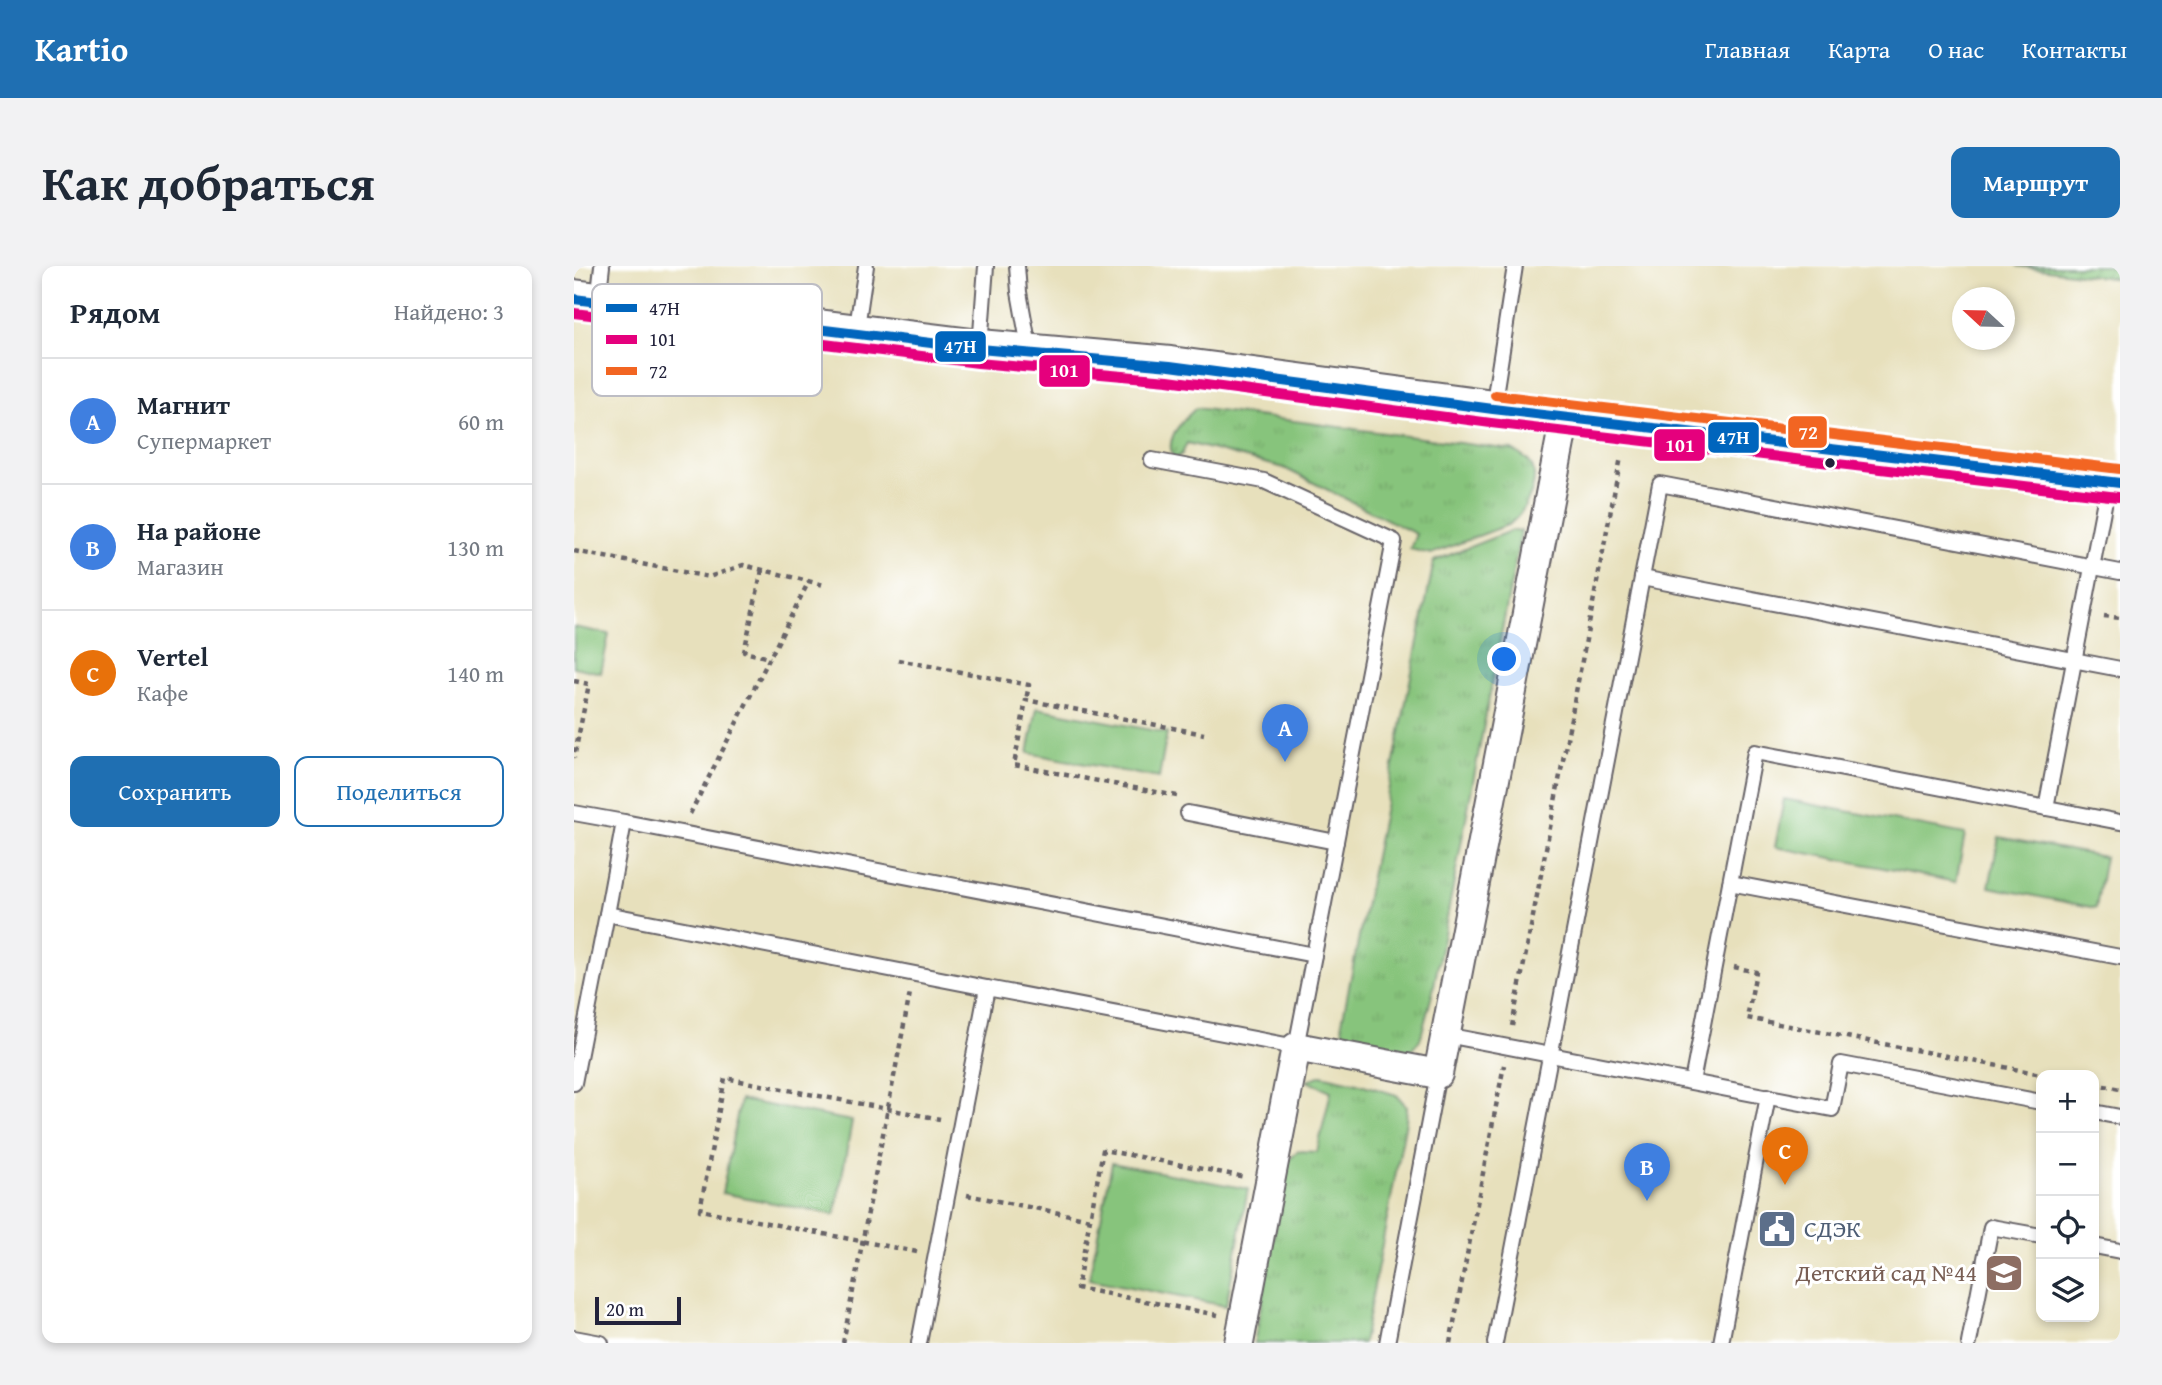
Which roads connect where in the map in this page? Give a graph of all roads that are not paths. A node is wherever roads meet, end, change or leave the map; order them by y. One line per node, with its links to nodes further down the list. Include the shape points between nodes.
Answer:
1 (866, 266): 6 (lane)
2 (986, 266): 7 (lane)
3 (1017, 266): 8 (lane)
4 (1515, 266): 9 (lane)
5 (822, 328): 6 (main road)
6 (855, 334): 7 (main road)
7 (979, 349): 8 (main road)
8 (1031, 354): 9 (main road, via 1170,366)
9 (1493, 409): 10 (main road)
10 (1565, 417): 12 (main road); 29 (street)
11 (1152, 460): 23 (lane, via 1264,481 1394,541)
12 (2114, 483): 13 (lane)
13 (2092, 567): 14 (lane); 15 (lane, via 1660,484); 16 (lane)
14 (2120, 572)
15 (1642, 578): 16 (lane); 31 (lane)
16 (2074, 661): 17 (lane); 18 (lane)
17 (2120, 669)
18 (2046, 808): 22 (lane); 24 (lane, via 1755,752)
19 (574, 813): 21 (lane)
20 (1188, 813): 23 (lane)
21 (624, 822): 25 (lane); 26 (lane)
22 (2120, 822)
23 (1336, 842): 26 (lane)
24 (1730, 883): 27 (lane); 33 (lane)
25 (607, 914): 28 (lane); 34 (lane)
26 (1314, 955): 30 (lane)
27 (2120, 957)
28 (987, 988): 30 (lane); 45 (lane)
29 (1446, 1035): 31 (lane); 32 (street)
30 (1296, 1047): 32 (street); 42 (street)
31 (1551, 1055): 33 (lane); 47 (lane)
32 (1438, 1074): 46 (lane)
33 (1692, 1082): 35 (lane)
34 (574, 1083)
35 (1768, 1096): 36 (lane, via 1832,1109 1841,1064); 48 (lane)
36 (2036, 1101)
37 (2099, 1113): 38 (lane)
38 (2120, 1117)
39 (2036, 1235): 49 (lane, via 1991,1227)
40 (2099, 1248): 41 (lane)
41 (2120, 1251)
42 (1235, 1330)
43 (574, 1338): 44 (lane)
44 (601, 1343)
45 (919, 1343)
46 (1387, 1343)
47 (1495, 1343)
48 (1721, 1343)
49 (1969, 1343)

